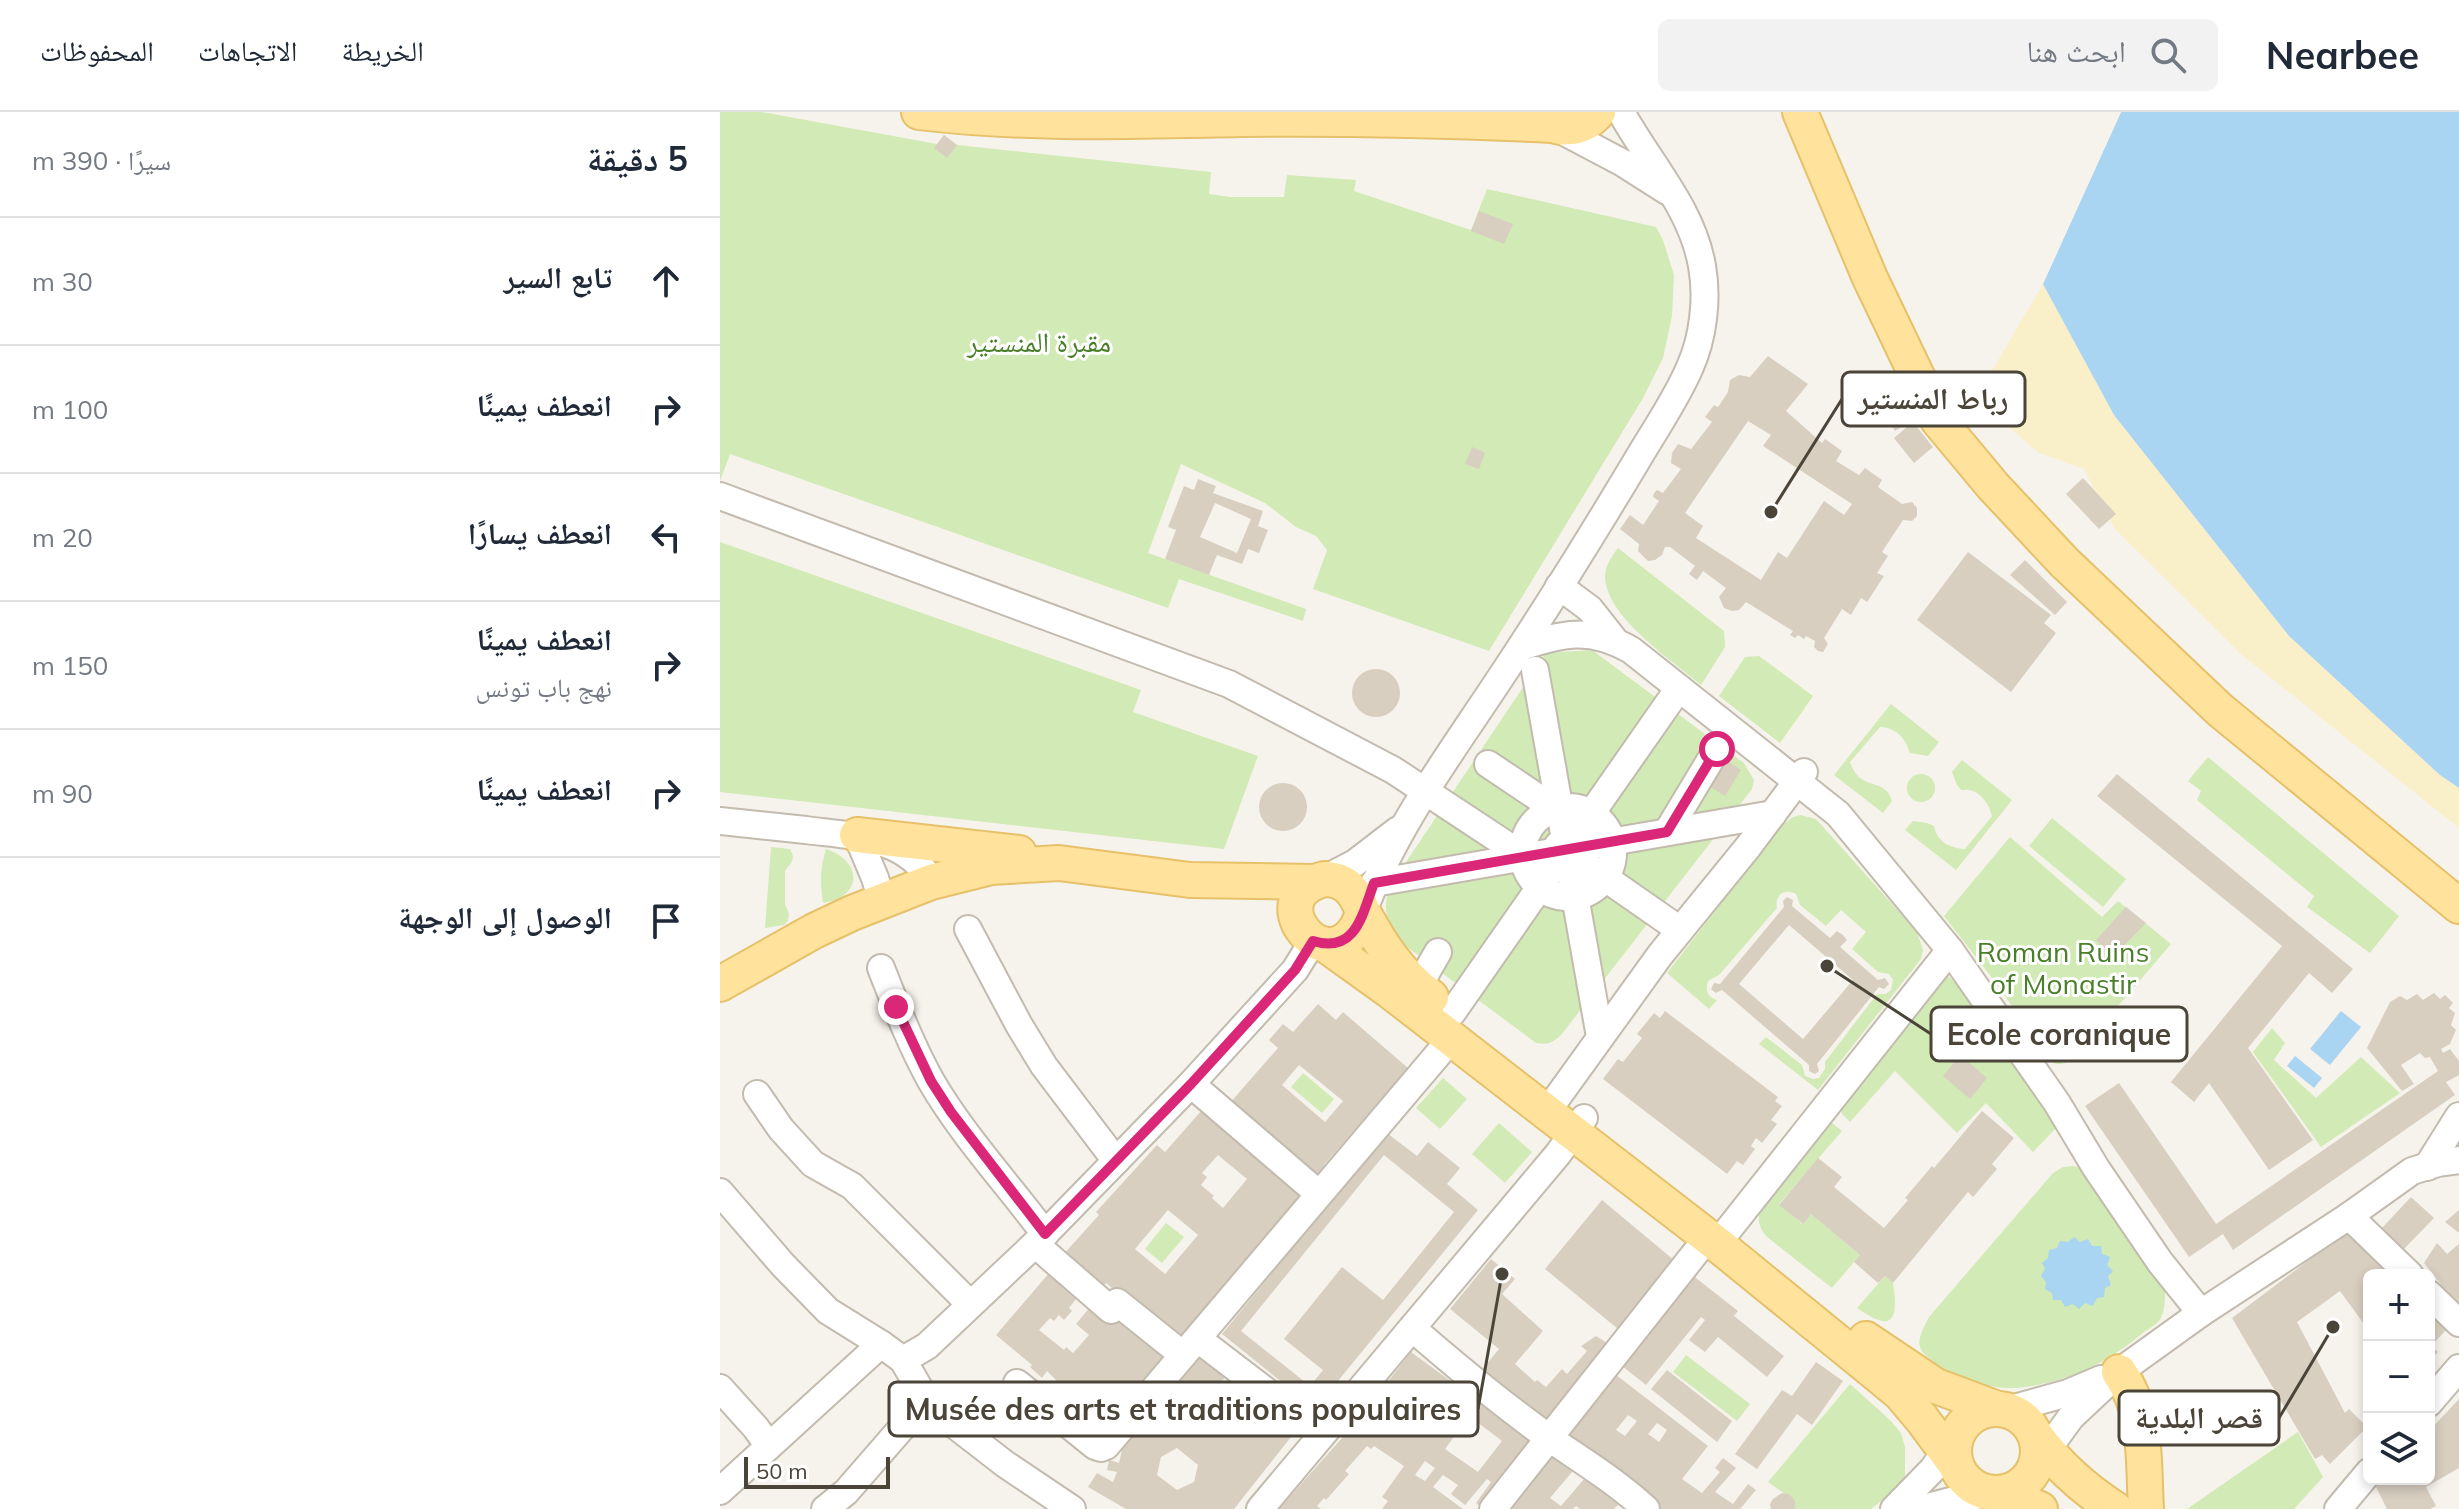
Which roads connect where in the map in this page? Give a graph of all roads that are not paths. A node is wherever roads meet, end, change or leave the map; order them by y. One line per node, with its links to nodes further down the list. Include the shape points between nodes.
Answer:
1 (919, 112): 5 (main road, via 1065,123)
2 (1598, 112): 6 (main road, via 1568,129)
3 (1621, 112): 7 (street)
4 (1800, 112): 38 (main road, via 1938,420 2064,562 2220,710)
5 (1422, 115): 6 (main road)
6 (1547, 121): 7 (street)
7 (1673, 195): 9 (street, via 1702,265 1705,290 1698,344 1678,391)
8 (720, 496): 17 (street, via 1229,684)
9 (1559, 586): 10 (street, via 1590,609); 11 (street)
10 (1616, 642): 11 (street, via 1567,633); 13 (street)
11 (1521, 647): 17 (street)
12 (1535, 670): 18 (street)
13 (1695, 695): 16 (street); 19 (street)
14 (1717, 749): 24 (street)
15 (1488, 764): 18 (street)
16 (1801, 776): 20 (street); 42 (street)
17 (1425, 792): 22 (street); 28 (street)
18 (1557, 808): 19 (street); 23 (street); 27 (street)
19 (1591, 813): 26 (street); 27 (street)
20 (1773, 814): 24 (street); 40 (street)
21 (720, 821): 25 (street)
22 (1401, 828): 32 (street, via 1355,863); 35 (street)
23 (1530, 828): 27 (street); 28 (street)
24 (1667, 832): 26 (street)
25 (857, 835): 29 (main road, via 987,848); 33 (street, via 911,857); 37 (street)
26 (1613, 841): 27 (street); 30 (street, via 1614,857)
27 (1566, 850): 28 (street); 30 (street); 34 (street); 36 (street)
28 (1523, 856): 34 (street); 35 (street)
29 (1059, 863): 31 (main road); 33 (main road, via 991,867)
30 (1605, 879): 36 (street); 40 (street)
31 (1190, 880): 32 (main road); 41 (main road, via 1256,901)
32 (1319, 881): 35 (main road, via 1332,879 1357,897); 41 (main road, via 1299,897 1296,907)
33 (931, 882): 37 (main road)
34 (1539, 887): 36 (street); 47 (street)
35 (1369, 898): 41 (main road, via 1348,938 1337,943); 46 (main road, via 1383,949)
36 (1575, 898): 48 (street)
37 (882, 901): 45 (main road, via 814,931)
38 (2459, 906)
39 (968, 929): 55 (street, via 1044,1066)
40 (1680, 930): 48 (street)
41 (1313, 938): 47 (main road); 49 (street, via 1295,970)
42 (1950, 950): 60 (street); 65 (street, via 2160,1262)
43 (1438, 952): 46 (street)
44 (881, 968): 61 (street, via 931,1081)
45 (720, 984)
46 (1418, 987): 47 (main road)
47 (1452, 1026): 51 (main road); 58 (street)
48 (1600, 1037): 51 (street)
49 (1191, 1084): 55 (street); 58 (street)
50 (757, 1094): 64 (street, via 813,1164 852,1186)
51 (1551, 1105): 53 (main road)
52 (2459, 1116): 56 (street)
53 (1568, 1139): 60 (main road); 67 (street)
54 (2459, 1160): 56 (street)
55 (1116, 1161): 61 (street)
56 (2427, 1167): 59 (street, via 2412,1171)
57 (720, 1192): 68 (street, via 808,1293 838,1319)
58 (1319, 1194): 69 (street)
59 (2349, 1216): 62 (street); 65 (street)
60 (1718, 1237): 77 (main road, via 1936,1386); 79 (street); 81 (main road, via 1900,1393)
61 (1040, 1239): 64 (street); 69 (street, via 1111,1310 1117,1302)
62 (2404, 1269)
63 (2435, 1300): 66 (street)
64 (970, 1304): 70 (street, via 927,1346)
65 (2201, 1313): 72 (street)
66 (2459, 1323)
67 (1412, 1328): 78 (street); 79 (street)
68 (881, 1344): 70 (street); 80 (street)
69 (1190, 1347): 73 (street, via 1104,1448); 78 (street)
70 (903, 1360): 76 (street)
71 (2459, 1368): 75 (street)
72 (2119, 1372): 77 (street, via 2068,1393); 82 (street); 95 (main road, via 2141,1421)
73 (1017, 1383)
74 (720, 1388): 80 (street)
75 (2435, 1396)
76 (926, 1400): 86 (street); 87 (street, via 946,1420)
77 (2001, 1409): 81 (main road, via 1971,1417); 82 (main road, via 2025,1419)
78 (1322, 1434): 88 (street)
79 (1551, 1439): 89 (street); 90 (street)
80 (768, 1445): 84 (street)
81 (1952, 1451): 85 (main road, via 1967,1482); 91 (street)
82 (2039, 1451): 85 (main road, via 2020,1486); 94 (main road)
83 (2363, 1479): 96 (street)
84 (720, 1491)
85 (1997, 1493): 92 (street); 93 (main road)
86 (825, 1509)
87 (1072, 1509)
88 (1260, 1509)
89 (1493, 1509)
90 (1646, 1509)
91 (1894, 1509)
92 (1920, 1509)
93 (2040, 1509)
94 (2115, 1509)
95 (2146, 1509)
96 (2338, 1509)

